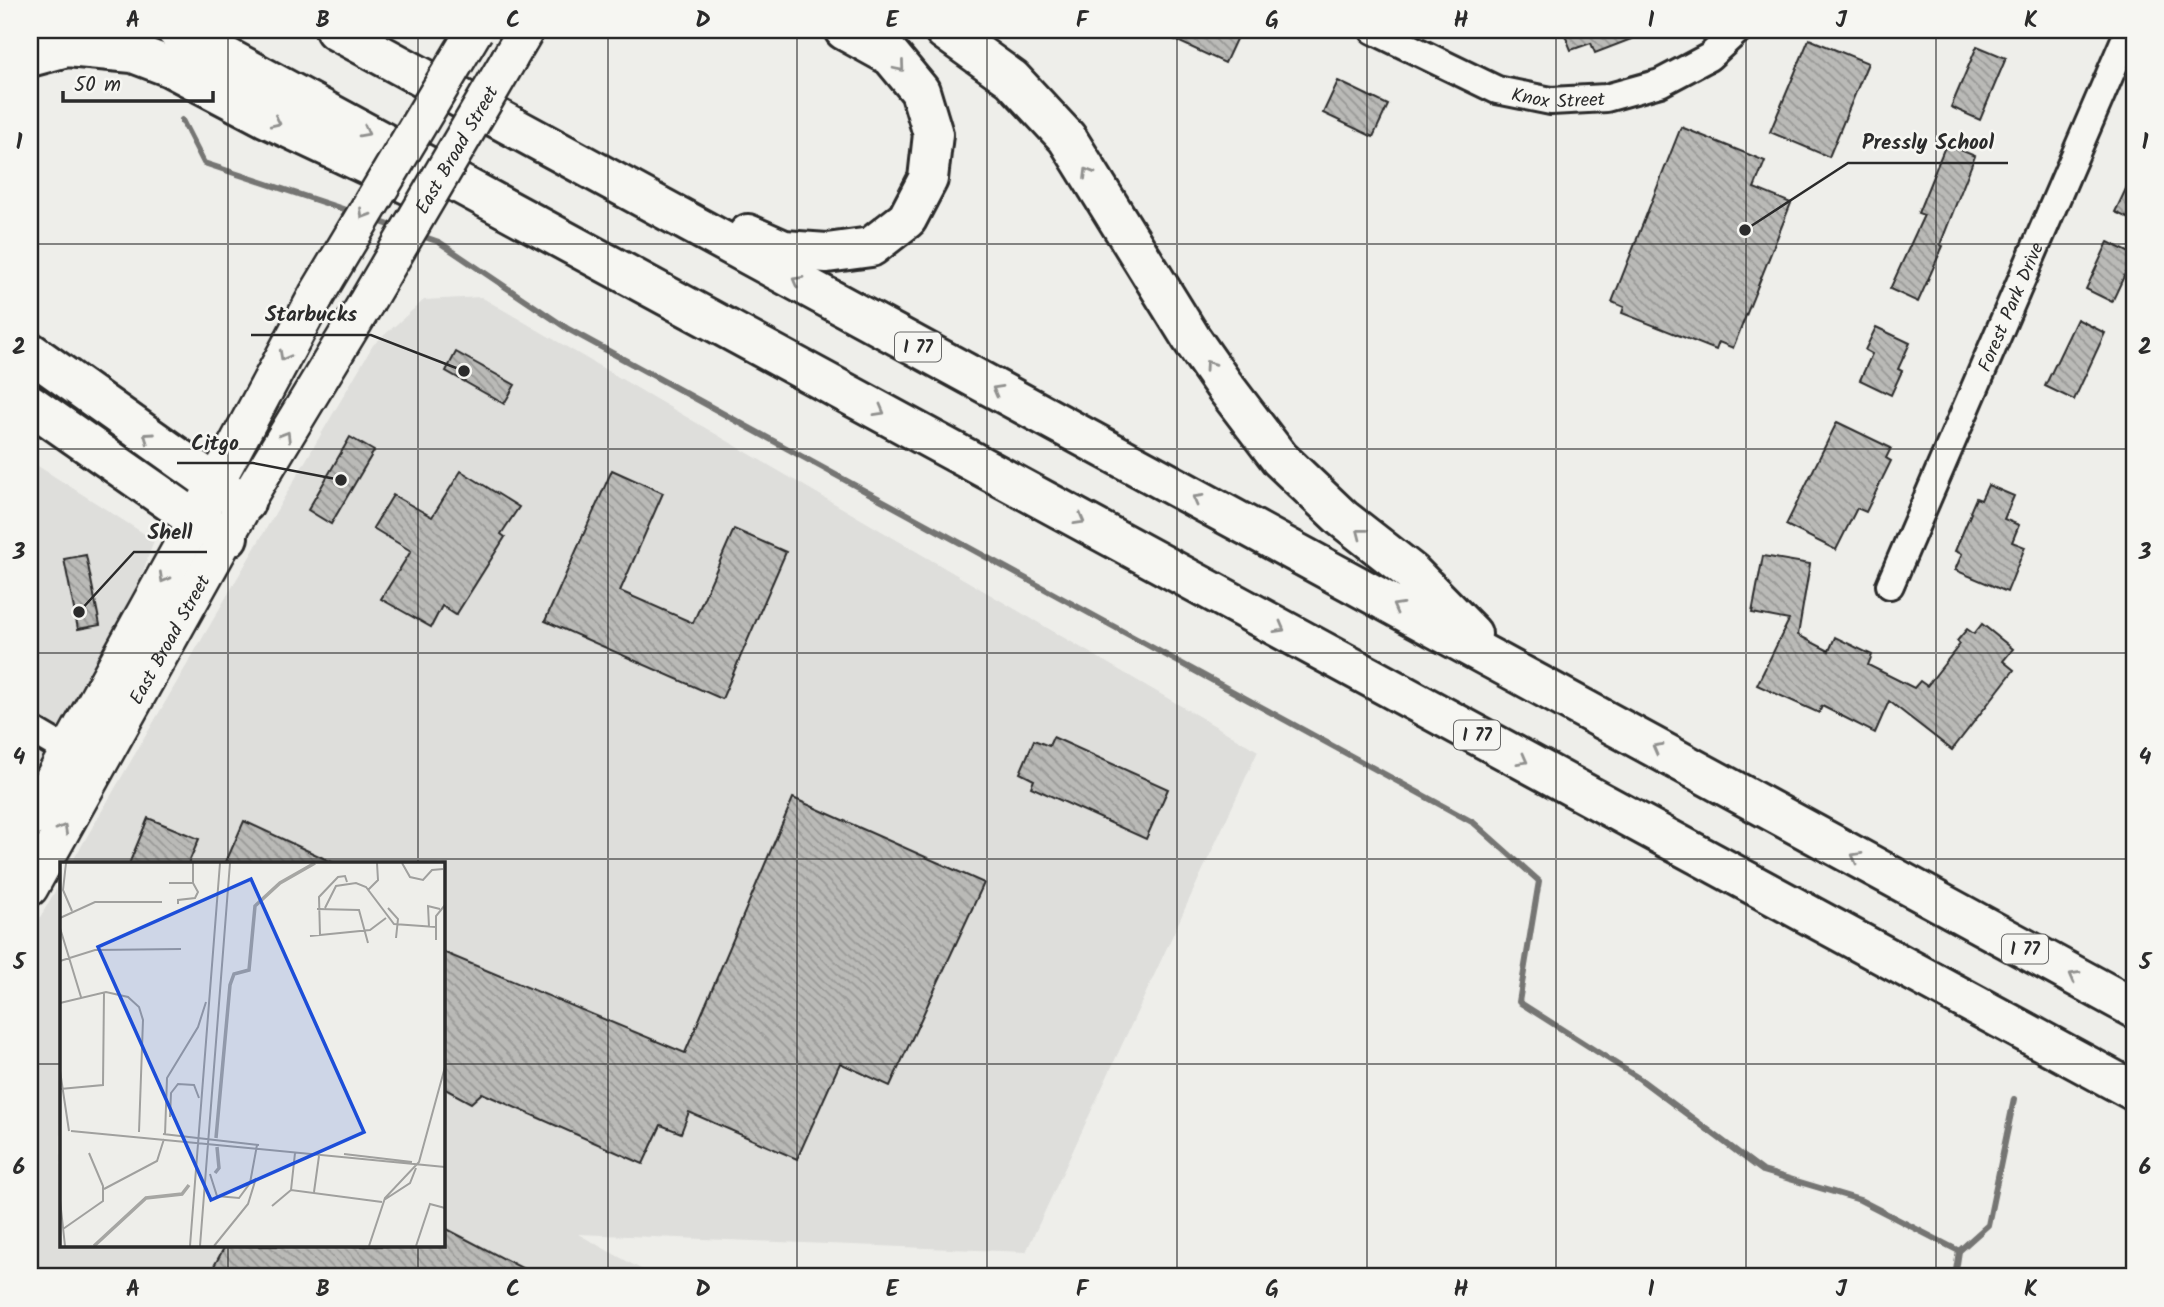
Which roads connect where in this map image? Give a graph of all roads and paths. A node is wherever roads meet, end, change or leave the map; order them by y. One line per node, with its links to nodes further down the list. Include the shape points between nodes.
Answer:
1 (176, 30): 12 (highway, I 77, one-way to 12)
2 (475, 30): 14 (main road, East Broad Street, one-way to 14, bridge, via 316,296)
3 (844, 30): 8 (highway, one-way to 8, via 891,56 920,91 933,134 928,179 907,219 871,247 827,253 784,250 764,241)
4 (944, 30): 17 (highway, one-way to 4, via 1411,572 1342,518 1280,459 1191,338 1067,138 1012,79)
5 (1373, 30): 6 (street, Knox Street, via 1497,90 1551,101 1606,98 1660,83 1709,57)
6 (1738, 30)
7 (2129, 30): 16 (street, Forest Park Drive)
8 (348, 37): 17 (highway, I 77, one-way to 8)
9 (517, 44): 14 (main road, East Broad Street, one-way to 9, bridge, via 366,303)
10 (30, 57): 12 (highway, one-way to 12, via 67,47 133,53 170,67 265,117)
11 (30, 352): 14 (highway, one-way to 11)
12 (821, 378): 23 (highway, I 77, one-way to 23)
13 (30, 404): 15 (highway)
14 (230, 494): 15 (main road, East Broad Street)
15 (212, 529): 19 (main road, East Broad Street, one-way to 19); 21 (main road, East Broad Street, one-way to 15)
16 (1890, 585)
17 (1500, 663): 22 (highway, I 77, one-way to 17)
18 (30, 729): 19 (street)
19 (69, 752): 20 (main road, East Broad Street)
20 (30, 820)
21 (30, 888)
22 (2134, 1008)
23 (2134, 1091)

